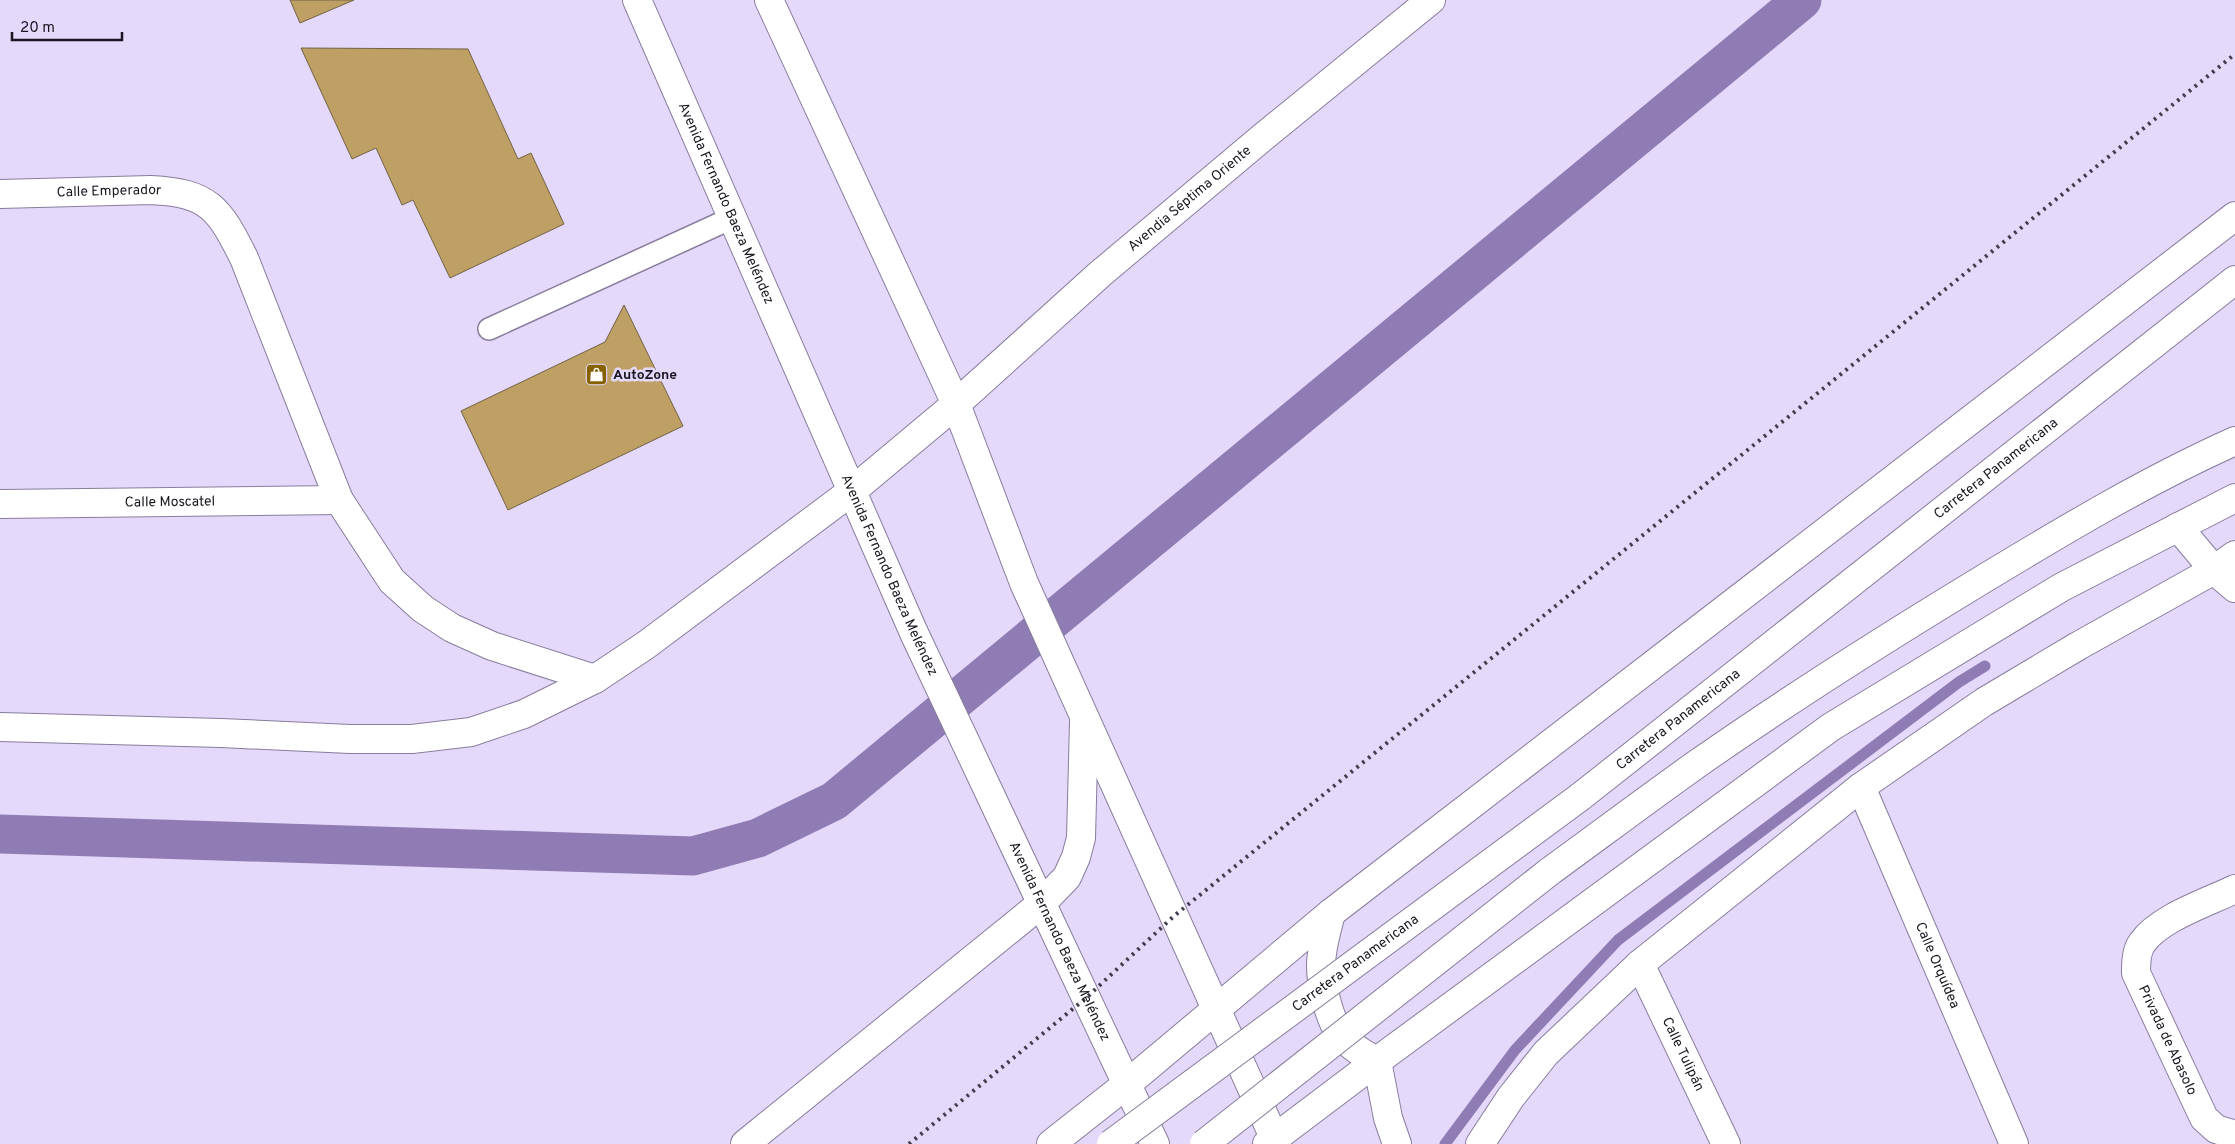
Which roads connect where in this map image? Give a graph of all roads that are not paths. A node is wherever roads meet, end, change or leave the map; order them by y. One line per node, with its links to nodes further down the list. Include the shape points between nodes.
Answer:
1 (637, 0): 6 (main road, Avenida Fernando Baeza Meléndez)
2 (769, 0): 9 (main road)
3 (1431, 0): 9 (main road, Avendia Séptima Oriente, via 1100,274)
4 (0, 194): 13 (main road, Calle Emperador, via 176,191 196,196 212,208 231,231 244,258)
5 (2235, 216): 24 (main road)
6 (732, 218): 8 (lane); 11 (main road, Avenida Fernando Baeza Meléndez)
7 (2235, 280): 33 (main road, Carretera Panamericana, bridge, via 1580,797)
8 (490, 329)
9 (956, 404): 11 (main road, Avendia Séptima Oriente); 19 (main road, via 1024,583)
10 (2235, 441): 35 (main road, bridge, via 2184,464 2083,518 1814,685 1694,766 1549,872)
11 (852, 491): 18 (main road, Avendia Séptima Oriente); 23 (main road, Avenida Fernando Baeza Meléndez, via 914,633)
12 (2235, 498): 15 (main road)
13 (339, 500): 14 (main road, Calle Moscatel); 18 (main road, Calle Emperador, via 392,581 423,609 452,628 492,646)
14 (0, 504)
15 (2178, 527): 16 (main road); 27 (main road, via 2062,587 1831,727)
16 (2225, 563): 17 (main road); 21 (main road, via 1984,702)
17 (2235, 588)
18 (596, 679): 20 (main road, Avendia Séptima Oriente, via 524,714 471,732 412,739)
19 (1084, 716): 23 (main road, via 1081,838 1066,876); 26 (main road)
20 (0, 727)
21 (1861, 787): 25 (main road); 39 (main road, Calle Orquídea)
22 (2235, 890): 29 (main road, Privada de Abasolo, via 2169,920 2152,932 2141,944 2136,960 2136,972 2204,1118 2216,1129)
23 (1042, 903): 28 (main road, Avenida Fernando Baeza Meléndez); 31 (main road)
24 (1331, 913): 26 (main road); 27 (main road, via 1321,967 1329,1010 1339,1033 1359,1051)
25 (1640, 964): 37 (main road, via 1546,1054 1511,1097); 38 (main road, Calle Tulipán)
26 (1216, 1009): 28 (main road); 30 (main road)
27 (1377, 1060): 30 (main road); 36 (main road, via 1388,1118)
28 (1127, 1084): 32 (main road); 34 (main road, Avenida Fernando Baeza Meléndez)
29 (2235, 1135)
30 (1273, 1142)
31 (744, 1144)
32 (1051, 1144)
33 (1111, 1144)
34 (1155, 1144)
35 (1204, 1144)
36 (1397, 1144)
37 (1480, 1144)
38 (1726, 1144)
39 (2014, 1144)

